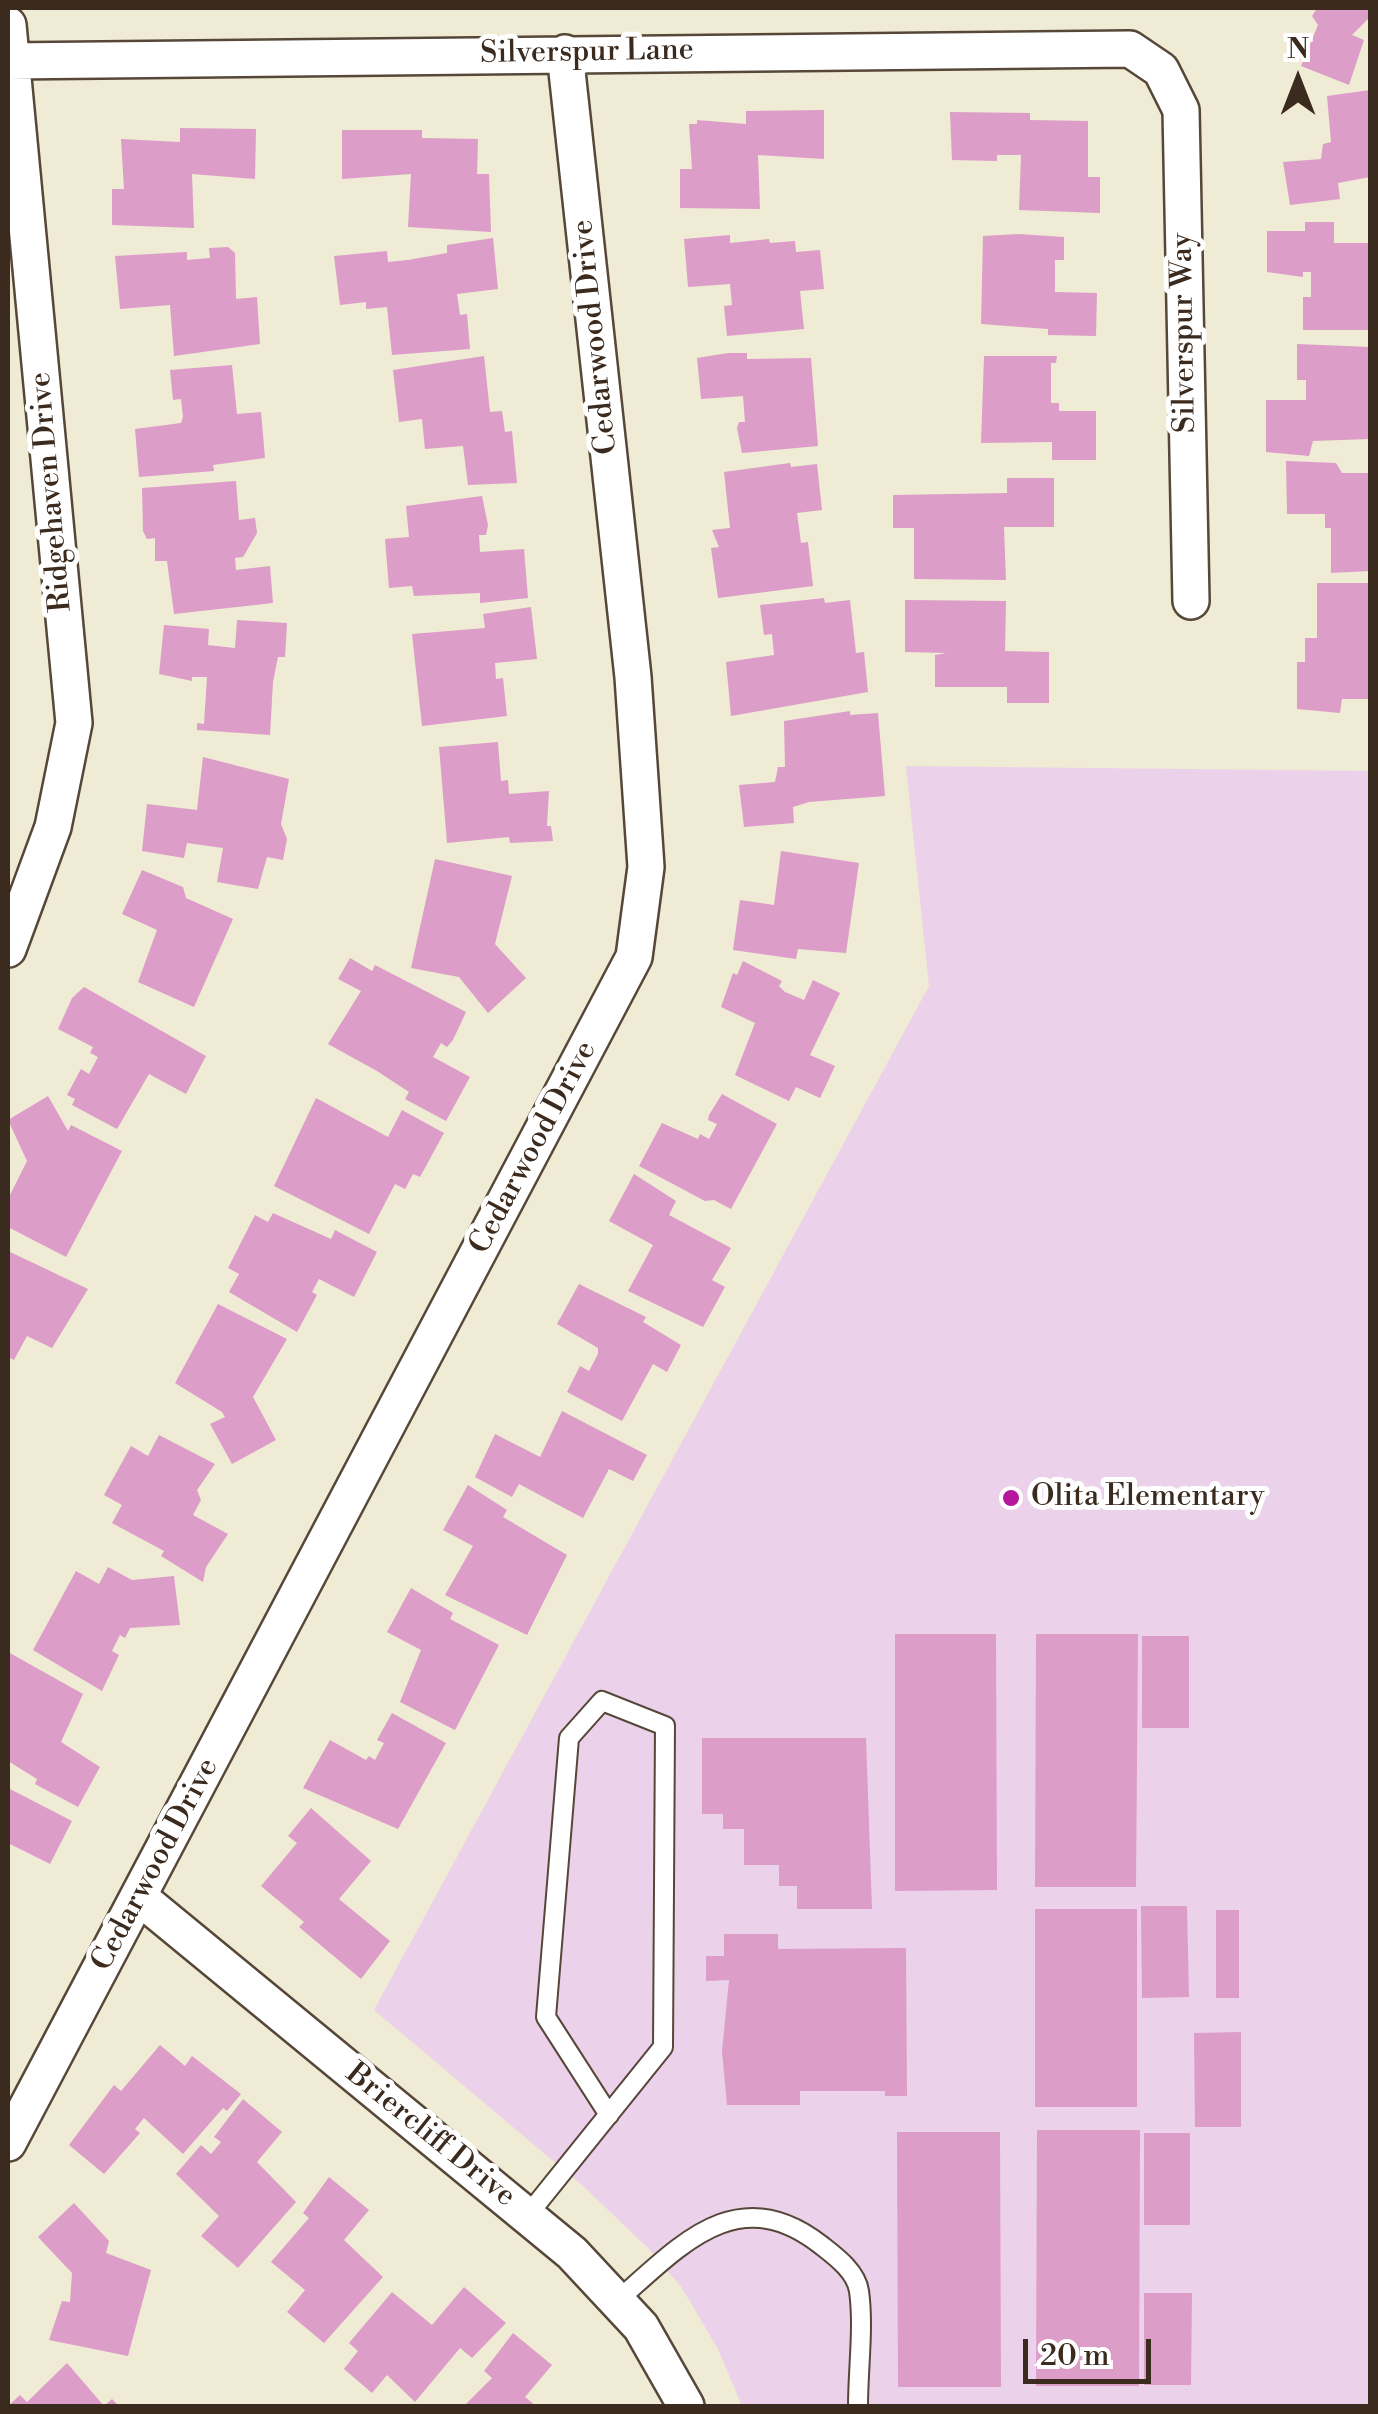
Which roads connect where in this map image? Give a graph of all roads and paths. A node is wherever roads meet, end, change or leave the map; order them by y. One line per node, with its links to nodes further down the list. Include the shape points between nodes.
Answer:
1 (8, 25): 3 (street, Ridgehaven Drive)
2 (565, 53): 3 (street, Silverspur Lane); 4 (street, Silverspur Lane, via 1130,49); 7 (street, Cedarwood Drive, via 634,696 646,867 634,957)
3 (9, 61): 6 (street, Ridgehaven Drive, via 74,723 53,827)
4 (1161, 70): 5 (street, Silverspur Way, via 1181,110)
5 (1191, 600)
6 (8, 949)
7 (139, 1898): 9 (street, Cedarwood Drive); 10 (street, Briercliff Drive)
8 (609, 2115): 8 (lane, via 664,2047 665,1726 602,1701 569,1738 546,2017); 10 (lane)
9 (8, 2143)
10 (527, 2216): 11 (street, Briercliff Drive)
11 (616, 2301): 12 (street, Briercliff Drive, via 641,2327); 13 (lane, via 694,2234 727,2219 763,2218 799,2228 842,2261 859,2287)
12 (686, 2406)
13 (858, 2406)

